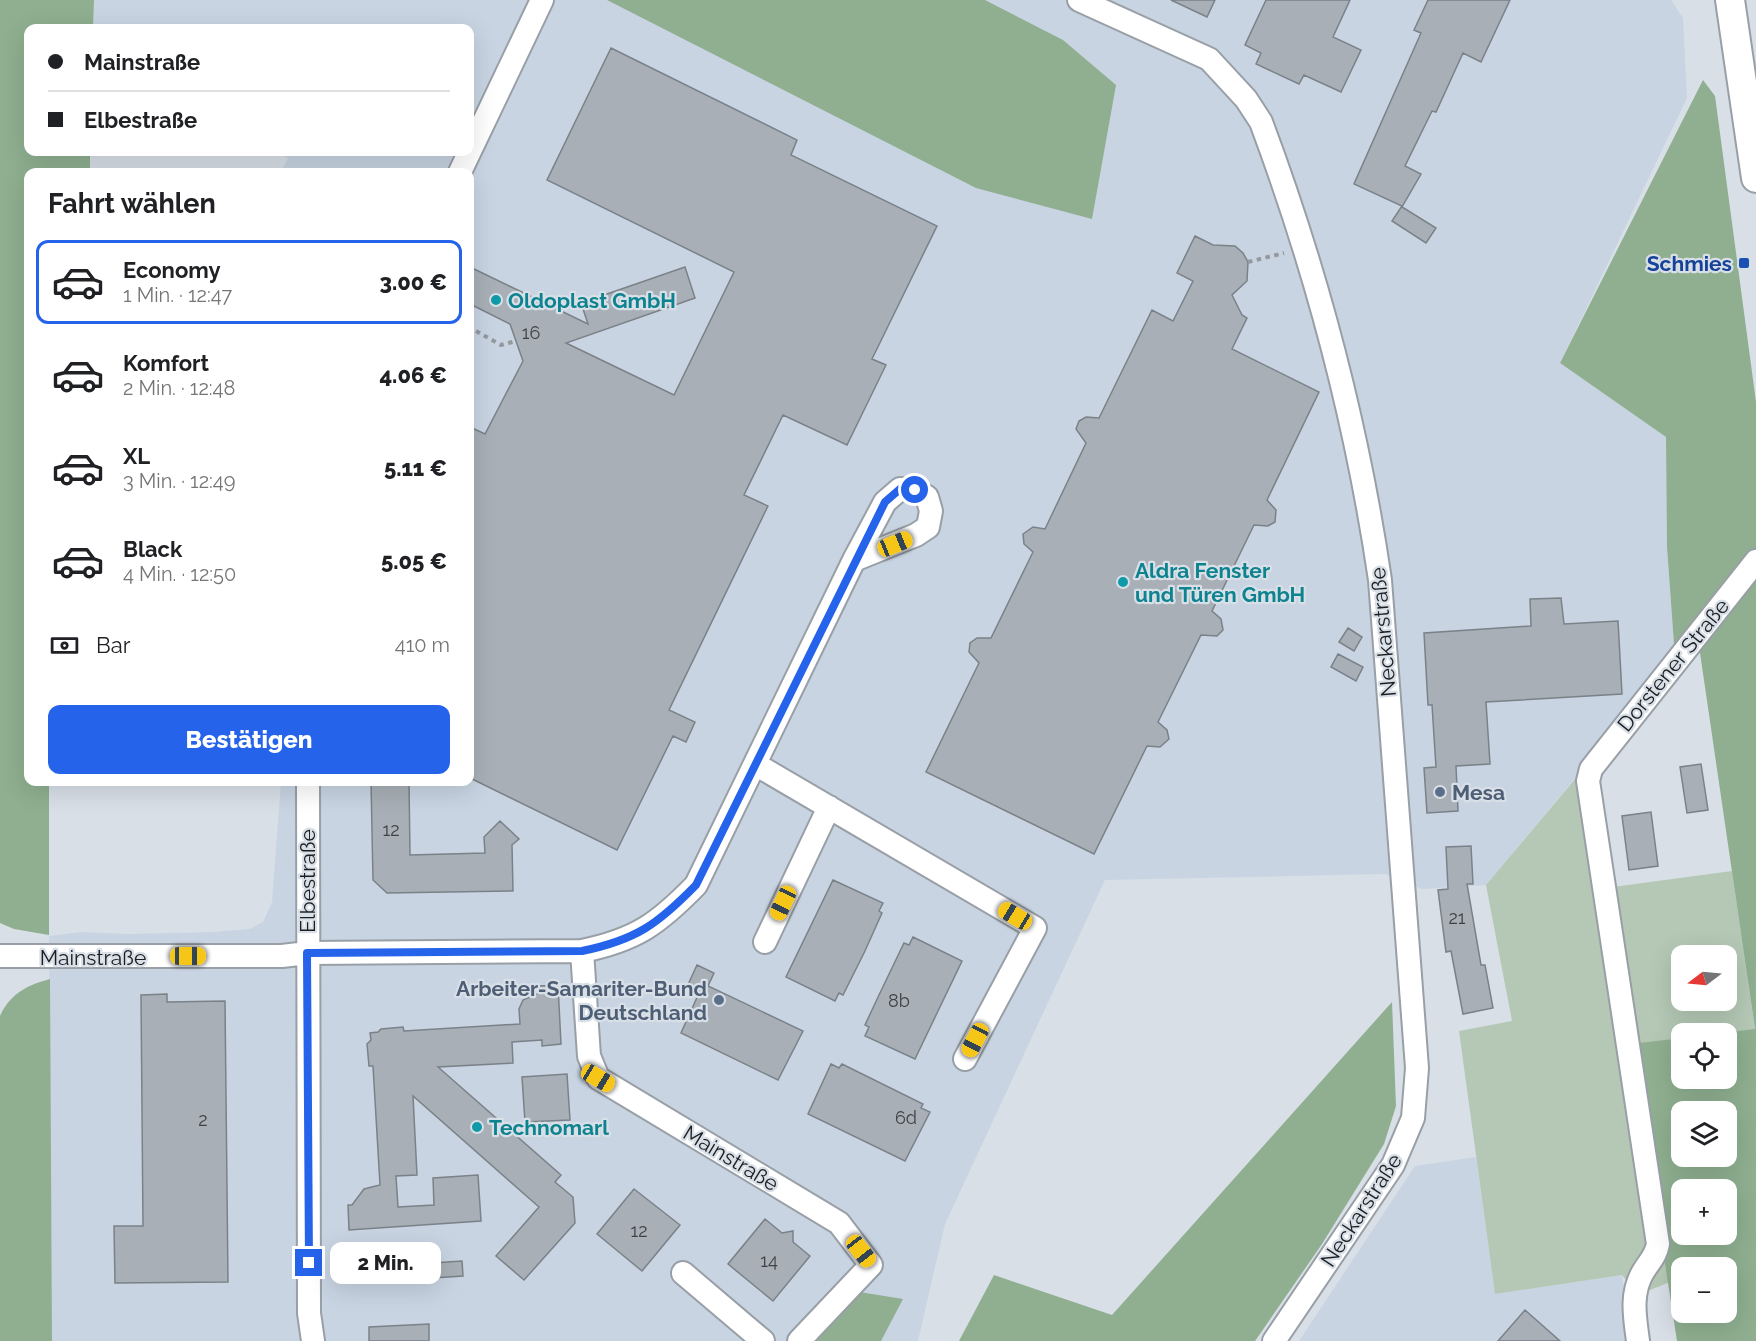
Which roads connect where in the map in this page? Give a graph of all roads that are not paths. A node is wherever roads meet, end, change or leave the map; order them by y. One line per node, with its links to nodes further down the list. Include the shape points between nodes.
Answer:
1 (542, 0): 4 (street)
2 (1079, 0): 20 (street, Neckarstraße, via 1209,59 1261,122 1347,408 1372,521 1380,579 1417,1068 1413,1118 1393,1165)
3 (1730, 0): 5 (main road)
4 (474, 143)
5 (1756, 178)
6 (854, 560): 8 (street, Mainstraße)
7 (1756, 561): 21 (street, Dorstener Straße, via 1591,769 1588,781 1658,1244 1634,1296)
8 (755, 764): 10 (street); 12 (street, Mainstraße, via 696,885 665,917 618,944)
9 (308, 786): 13 (street, Elbestraße)
10 (829, 807): 11 (street); 15 (street, via 1035,928)
11 (765, 942)
12 (582, 951): 13 (street, Mainstraße); 19 (street, Mainstraße, via 589,1056 598,1078 839,1223 872,1265)
13 (307, 953): 14 (street, Mainstraße); 17 (street, Elbestraße)
14 (0, 956)
15 (965, 1059)
16 (682, 1273): 18 (street)
17 (312, 1341)
18 (763, 1341)
19 (799, 1341)
20 (1274, 1341)
21 (1638, 1341)

